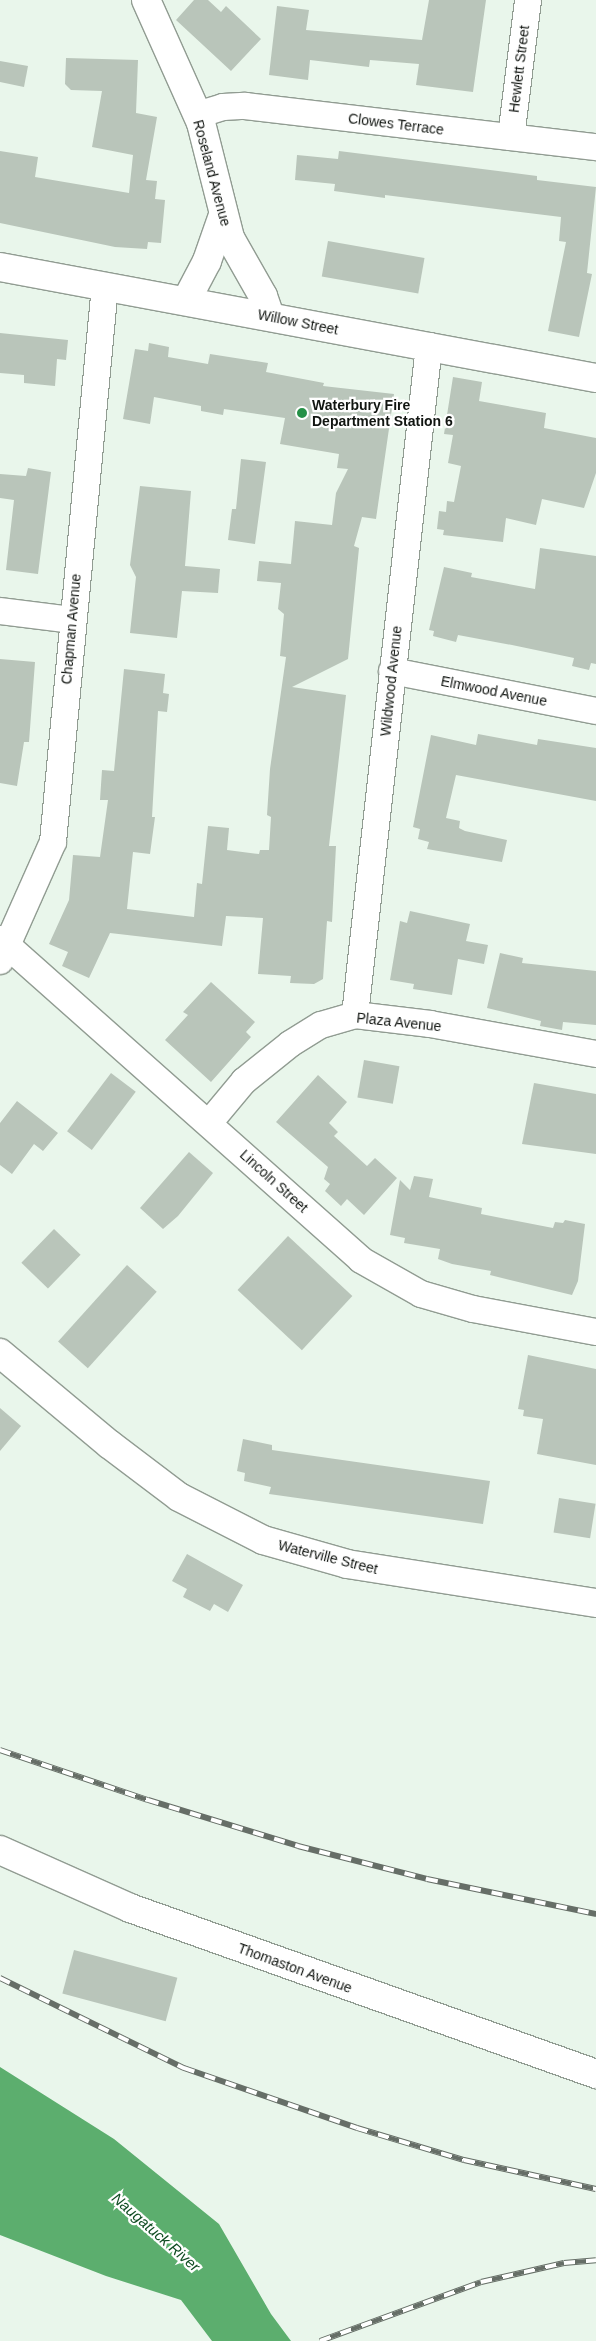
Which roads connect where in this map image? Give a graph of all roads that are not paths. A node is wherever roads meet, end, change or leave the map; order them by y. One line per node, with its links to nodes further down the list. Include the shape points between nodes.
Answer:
1 (146, 0): 3 (street, Roseland Avenue)
2 (528, 0): 4 (street, Hewlett Street)
3 (197, 114): 4 (street, Clowes Terrace, via 223,107 246,106); 6 (street, Roseland Avenue)
4 (511, 138): 5 (street, Clowes Terrace)
5 (596, 147)
6 (223, 215): 9 (street, via 207,261); 10 (street, Roseland Avenue, via 235,251 263,296)
7 (0, 267): 8 (street, Willow Street)
8 (105, 286): 9 (street, Willow Street); 14 (street, Chapman Avenue)
9 (186, 300): 10 (street, Willow Street)
10 (270, 316): 11 (street, Willow Street)
11 (429, 346): 12 (street, Willow Street); 15 (street, Wildwood Avenue)
12 (596, 378)
13 (0, 611): 14 (street)
14 (72, 620): 17 (street, Chapman Avenue, via 53,842)
15 (392, 671): 16 (street, Elmwood Avenue); 18 (street, Wildwood Avenue)
16 (596, 711)
17 (2, 948): 20 (street, Lincoln Street)
18 (355, 1015): 19 (street, Plaza Avenue, via 430,1024); 20 (street, Plaza Avenue, via 320,1025 290,1044 244,1081)
19 (596, 1054)
20 (209, 1122): 21 (street, Lincoln Street, via 362,1260 421,1294 473,1309)
21 (596, 1332)
22 (0, 1353): 23 (street, Waterville Street, via 109,1444 179,1497 263,1540 347,1564)
23 (596, 1603)
24 (0, 1850): 25 (street, Thomaston Avenue, via 130,1908)
25 (596, 2074)

